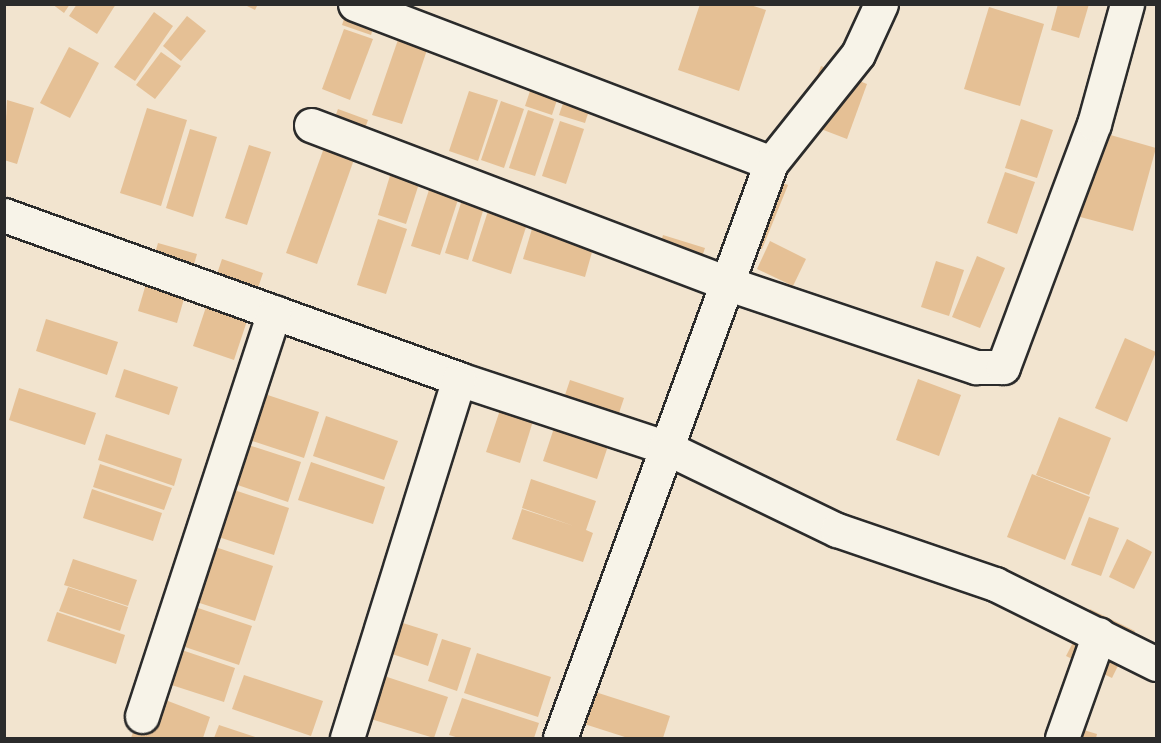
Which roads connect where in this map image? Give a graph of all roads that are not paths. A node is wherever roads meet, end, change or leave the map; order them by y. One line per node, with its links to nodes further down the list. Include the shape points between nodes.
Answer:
1 (355, 4): 5 (street)
2 (881, 4): 5 (street, via 858,54)
3 (1127, 4): 7 (street, via 1094,124 1003,368 976,367)
4 (311, 125): 7 (street)
5 (771, 163): 7 (street)
6 (4, 215): 8 (street)
7 (729, 284): 10 (street)
8 (274, 312): 9 (street); 13 (street)
9 (459, 379): 10 (street); 14 (street)
10 (666, 447): 11 (street, via 837,530 994,584); 15 (street)
11 (1099, 634): 12 (street); 16 (street)
12 (1156, 664)
13 (142, 716)
14 (346, 738)
15 (560, 738)
16 (1062, 738)

